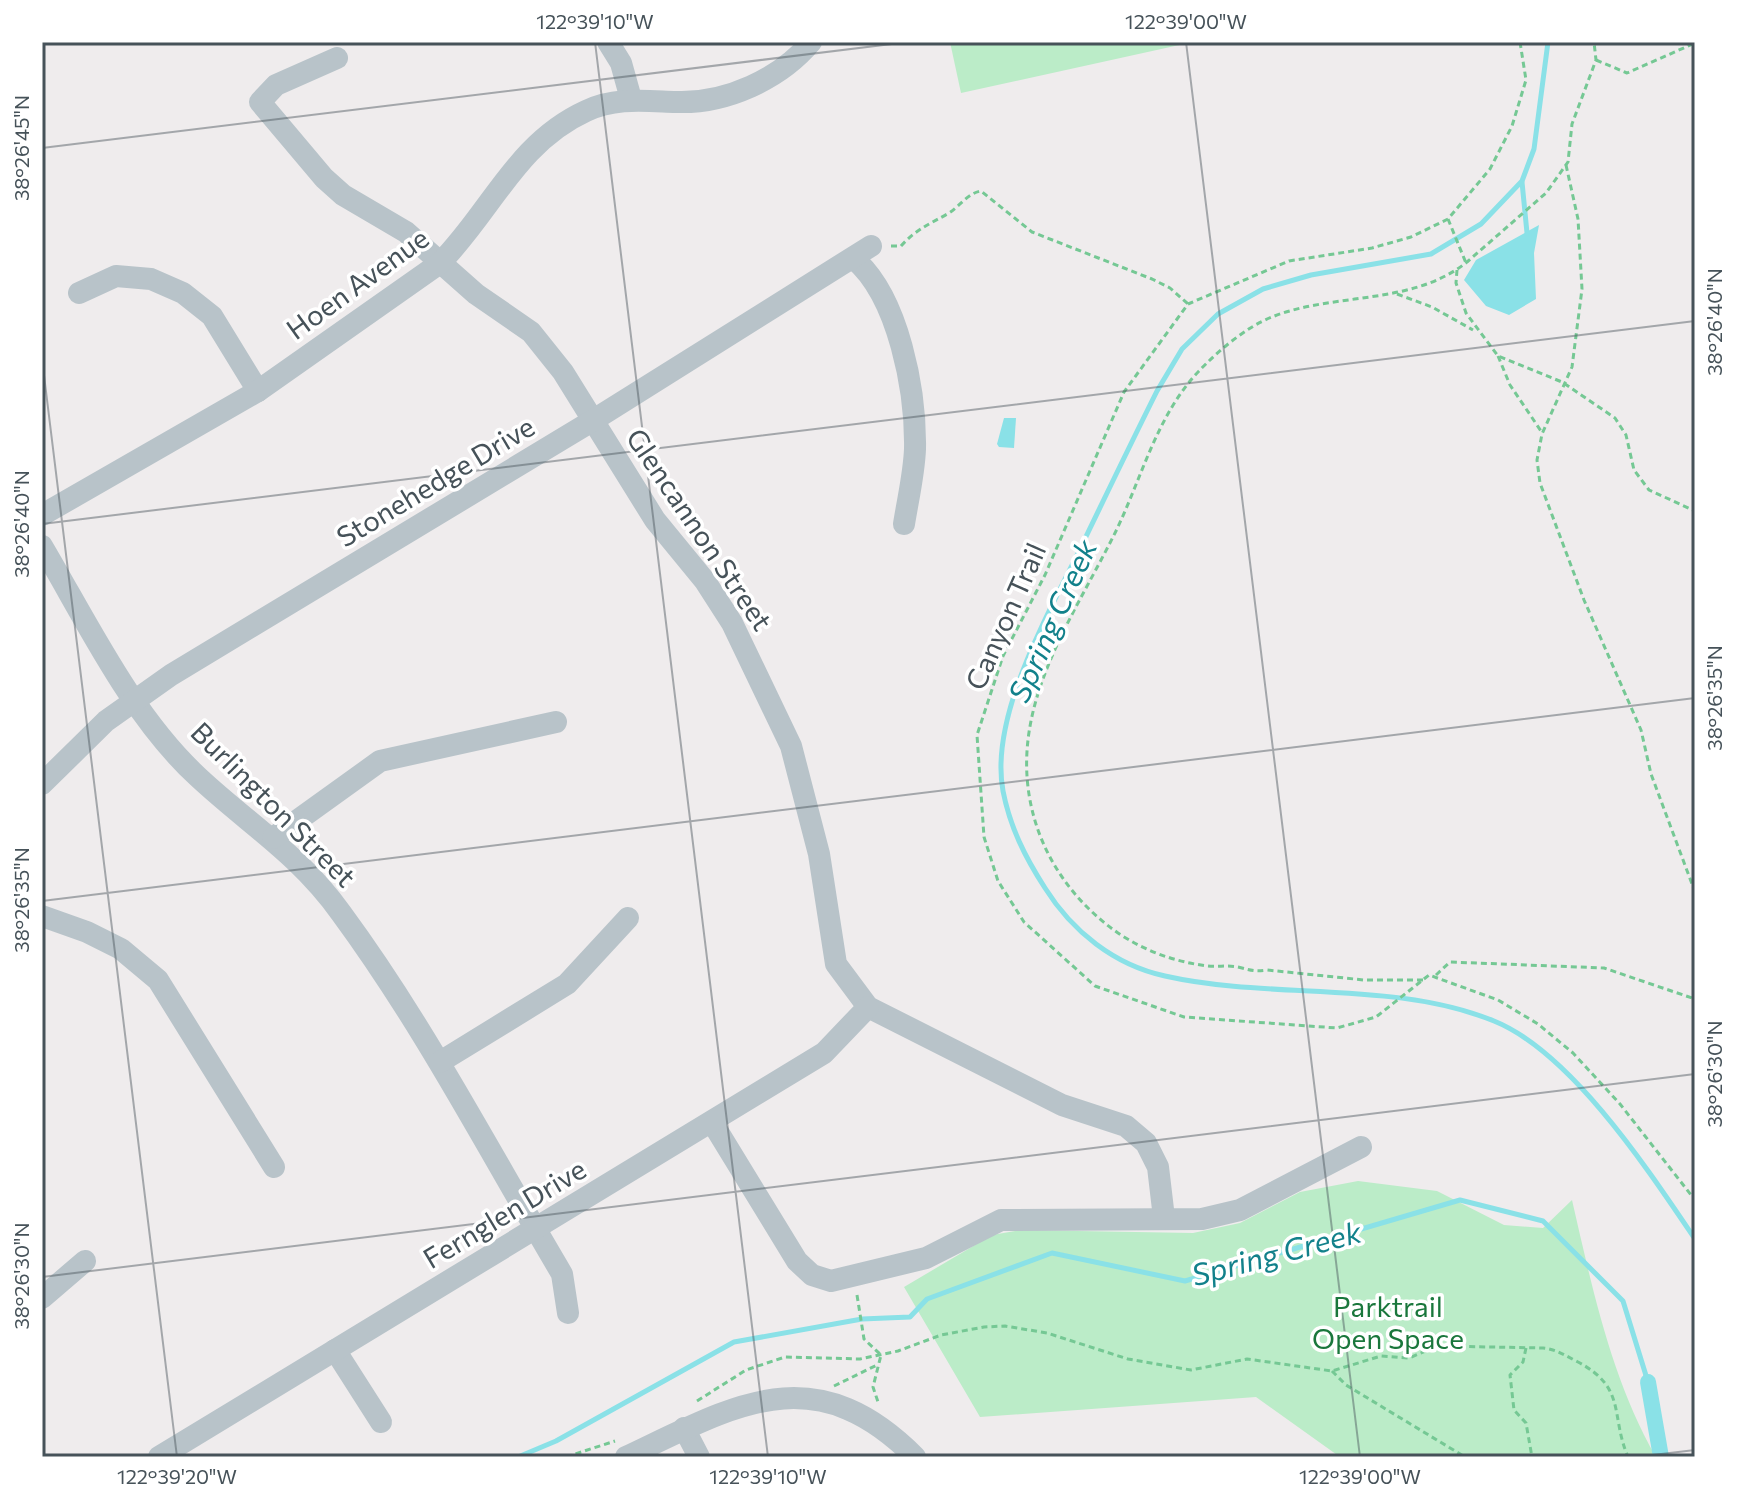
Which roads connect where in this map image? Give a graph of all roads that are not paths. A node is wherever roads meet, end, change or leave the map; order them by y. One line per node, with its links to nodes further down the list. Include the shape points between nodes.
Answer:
1 (608, 42): 4 (street, via 621,63)
2 (811, 42): 4 (street, Hoen Avenue, via 794,63 765,81 680,103)
3 (337, 58): 5 (street, Glencannon Street, via 276,85 260,102 324,178 361,208 406,232)
4 (631, 99): 5 (street, Hoen Avenue, via 589,109 553,128 509,171 464,239)
5 (440, 263): 7 (street, Hoen Avenue); 8 (street, Glencannon Street, via 531,332)
6 (79, 293): 7 (street, via 116,276 151,279 183,293 212,316)
7 (258, 391): 9 (street, Hoen Avenue)
8 (592, 421): 10 (street, Stonehedge Drive, via 862,252 905,361 913,406 915,452); 12 (street, Stonehedge Drive, via 171,675); 18 (street, Glencannon Street, via 655,520 705,581 767,689 806,794 836,964)
9 (42, 515)
10 (904, 524)
11 (42, 546): 12 (street, Burlington Street)
12 (136, 703): 14 (street, Stonehedge Drive, via 106,721); 15 (street, Burlington Street, via 196,775)
13 (556, 722): 15 (street, via 380,761)
14 (42, 784)
15 (273, 838): 19 (street, Burlington Street, via 342,913)
16 (42, 916): 22 (street, via 121,949 158,980)
17 (628, 918): 19 (street, via 567,984)
18 (868, 1007): 20 (street, Fernglen Drive, via 824,1053); 23 (street, Glencannon Street, via 1062,1105 1126,1126 1146,1143 1158,1167)
19 (440, 1062): 24 (street, Burlington Street)
20 (712, 1122): 23 (street, via 797,1261 821,1279 926,1258 1001,1220); 24 (street, Fernglen Drive)
21 (1361, 1147): 23 (street, via 1240,1210 1202,1219)
22 (274, 1167)
23 (1164, 1218)
24 (535, 1229): 27 (street, Burlington Street, via 562,1274); 28 (street, Fernglen Drive)
25 (85, 1261): 26 (street)
26 (42, 1298)
27 (568, 1313)
28 (335, 1350): 29 (street); 32 (street, Fernglen Drive)
29 (381, 1422)
30 (684, 1428): 31 (street); 33 (street); 34 (street, via 752,1402 816,1401 872,1421)
31 (623, 1448)
32 (159, 1457)
33 (699, 1457)
34 (915, 1457)

